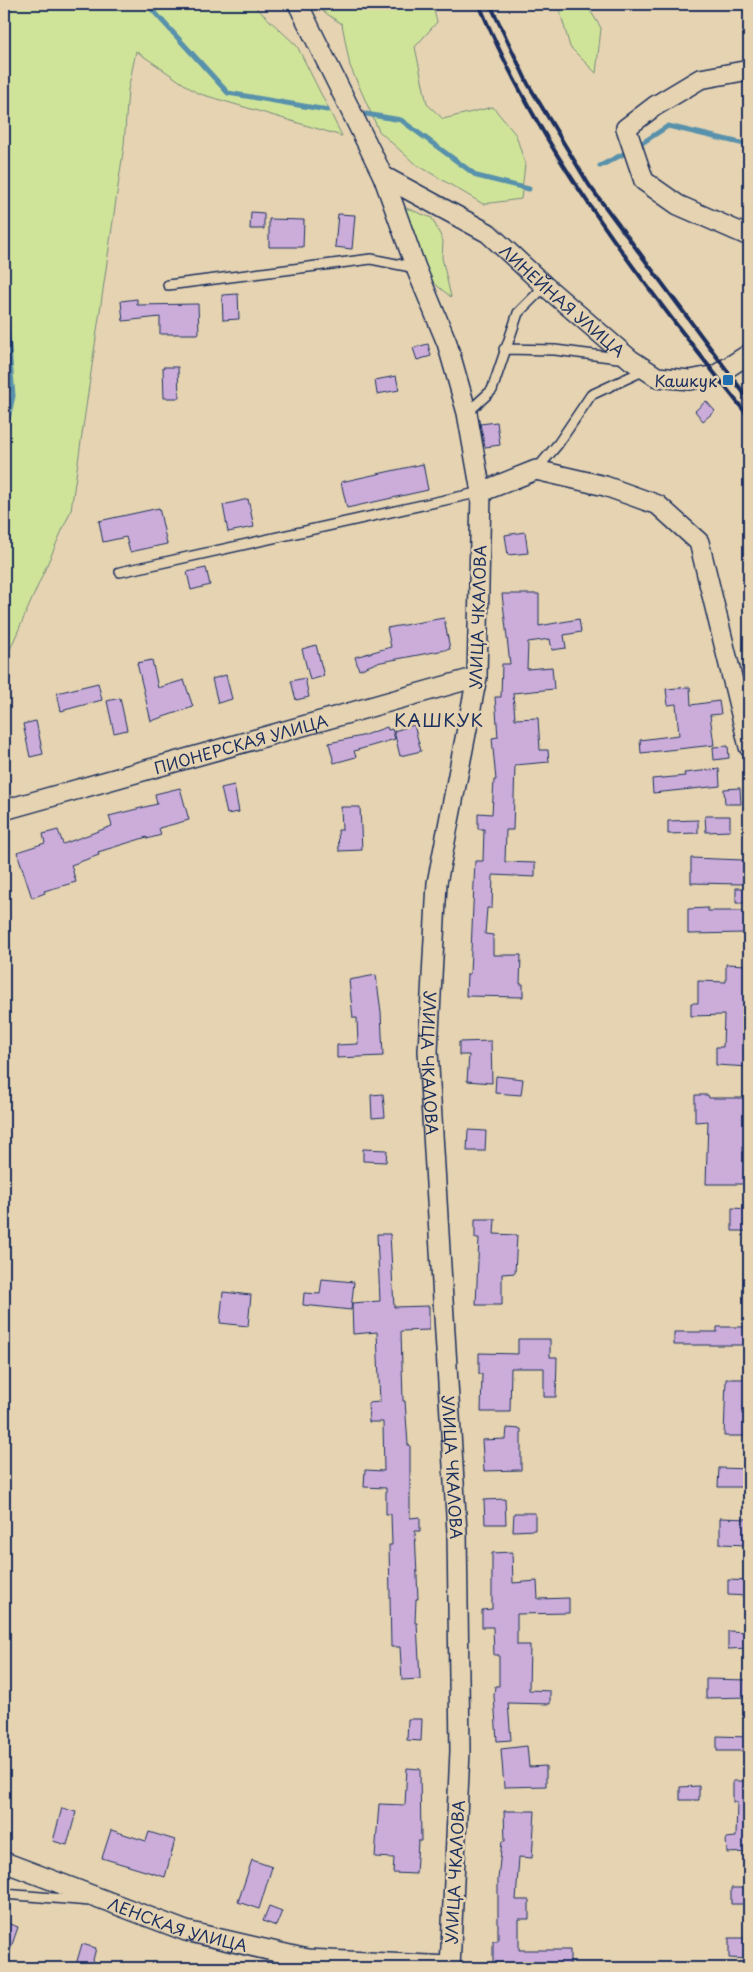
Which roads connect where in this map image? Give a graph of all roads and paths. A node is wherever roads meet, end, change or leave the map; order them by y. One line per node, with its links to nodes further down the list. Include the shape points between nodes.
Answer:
1 (298, 4): 3 (street, УЛИЦА ЧКАЛОВА)
2 (749, 70): 4 (street, via 700,79 626,128 644,181 678,205)
3 (383, 176): 5 (street, УЛИЦА ЧКАЛОВА); 7 (street, ЛИНЕЙНАЯ УЛИЦА, via 488,233)
4 (749, 236)
5 (416, 268): 6 (lane, via 371,259); 11 (street, УЛИЦА ЧКАЛОВА, via 447,342)
6 (168, 285)
7 (546, 286): 8 (lane, via 518,313); 10 (street, ЛИНЕЙНАЯ УЛИЦА)
8 (504, 349): 10 (lane, via 555,350); 11 (lane, via 492,390)
9 (749, 354): 10 (street, ЛИНЕЙНАЯ УЛИЦА, via 706,378 671,380 657,377)
10 (638, 365): 12 (lane, via 591,395)
11 (467, 413): 13 (street, УЛИЦА ЧКАЛОВА)
12 (536, 470): 13 (street); 16 (street, via 605,486 658,505 700,542)
13 (481, 492): 14 (lane); 15 (street, УЛИЦА ЧКАЛОВА)
14 (120, 572)
15 (477, 677): 17 (street, ПИОНЕРСКАЯ УЛИЦА); 21 (street, УЛИЦА ЧКАЛОВА, via 437,883 428,1051 458,1532 460,1751)
16 (749, 747)
17 (4, 810)
18 (4, 1862): 20 (street, ЛЕНСКАЯ УЛИЦА)
19 (4, 1894): 20 (lane)
20 (112, 1903): 21 (street, ЛЕНСКАЯ УЛИЦА, via 186,1931 307,1959)
21 (450, 1967)

